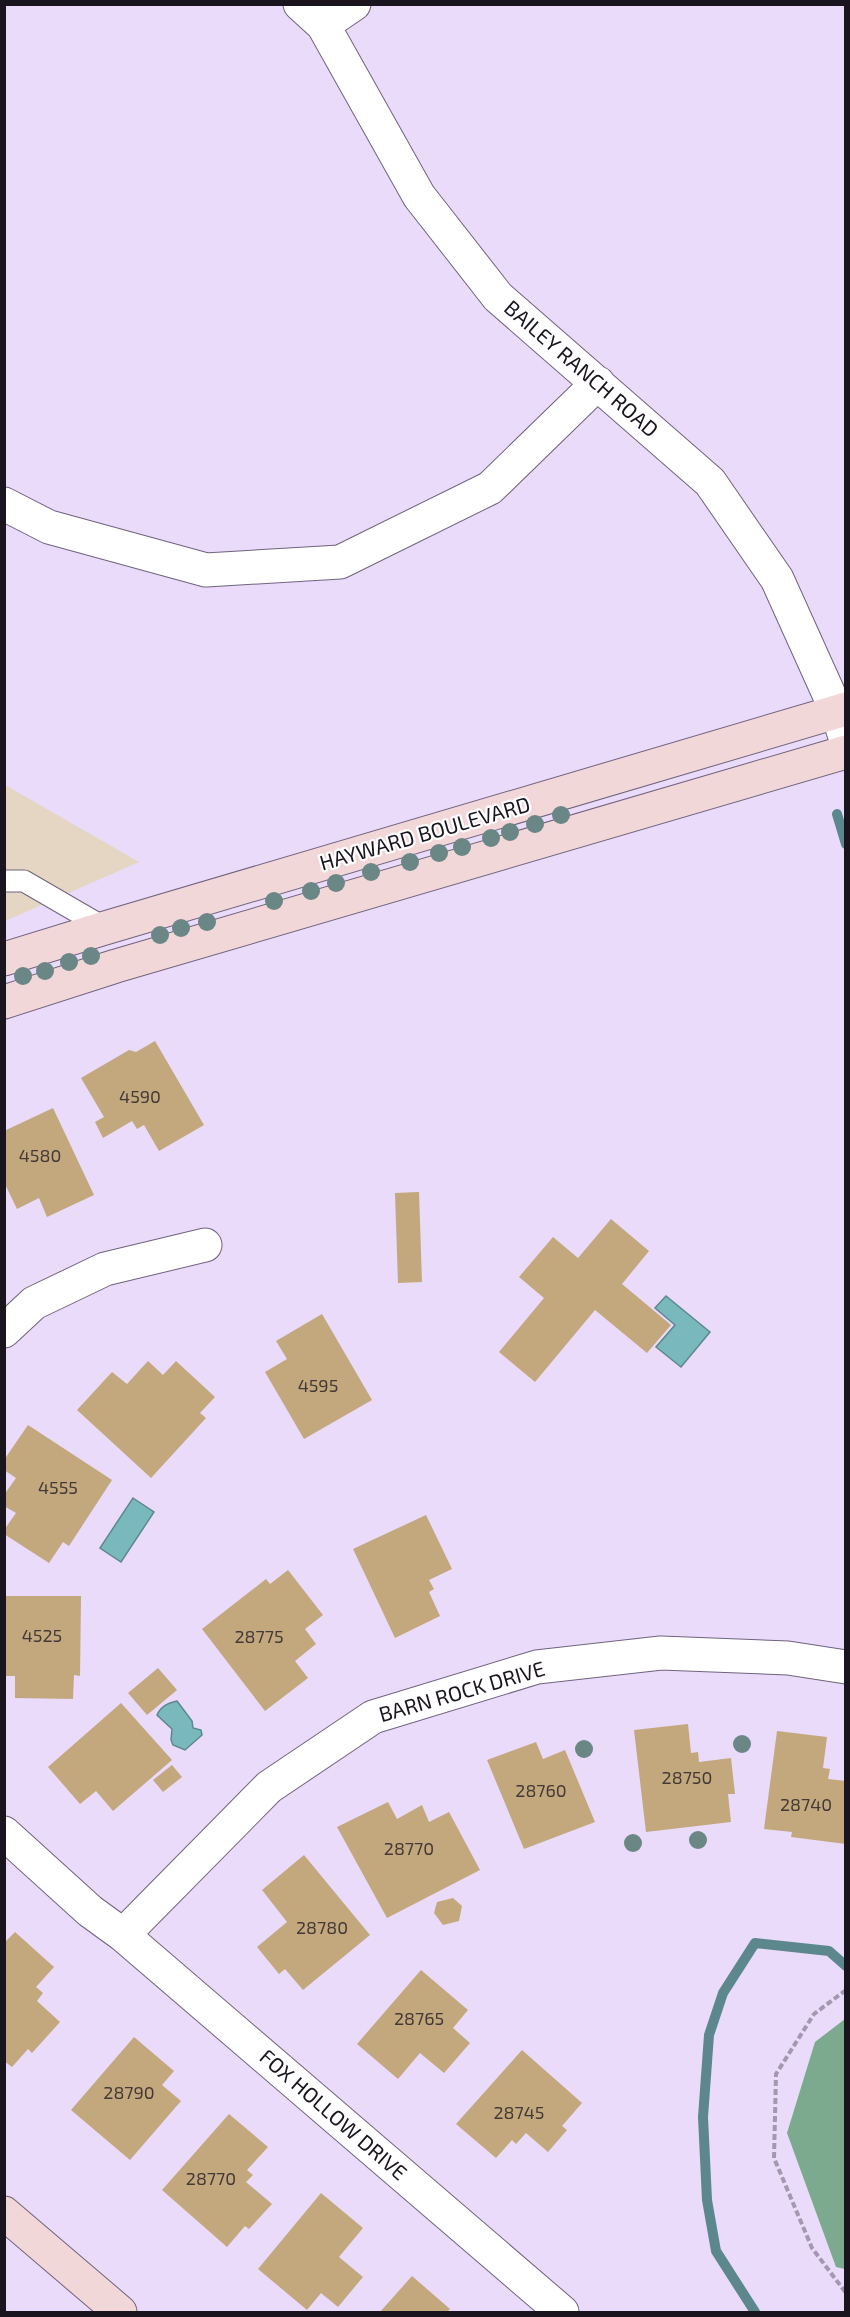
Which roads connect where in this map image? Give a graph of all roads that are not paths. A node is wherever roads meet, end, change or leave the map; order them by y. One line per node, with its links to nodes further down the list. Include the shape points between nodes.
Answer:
1 (354, 4): 2 (street)
2 (311, 15): 3 (street, BAILEY RANCH ROAD, via 419,196 498,297)
3 (598, 383): 4 (street, via 489,488 340,562 206,570 49,527); 5 (street, BAILEY RANCH ROAD, via 710,482 777,579)
4 (4, 504)
5 (843, 720): 8 (main road, HAYWARD BOULEVARD)
6 (846, 752): 10 (main road, HAYWARD BOULEVARD, via 128,962)
7 (4, 881): 8 (lane, via 24,880)
8 (105, 928): 9 (main road, HAYWARD BOULEVARD)
9 (4, 960)
10 (4, 1002)
11 (205, 1245): 12 (street, via 105,1269 34,1303)
12 (4, 1331)
13 (846, 1667): 15 (street, BARN ROCK DRIVE, via 788,1658 661,1653 537,1667 373,1717 269,1787)
14 (4, 1833): 15 (street, FOX HOLLOW DRIVE)
15 (113, 1928): 18 (street, FOX HOLLOW DRIVE)
16 (4, 2213): 17 (main road)
17 (120, 2313)
18 (562, 2313)

